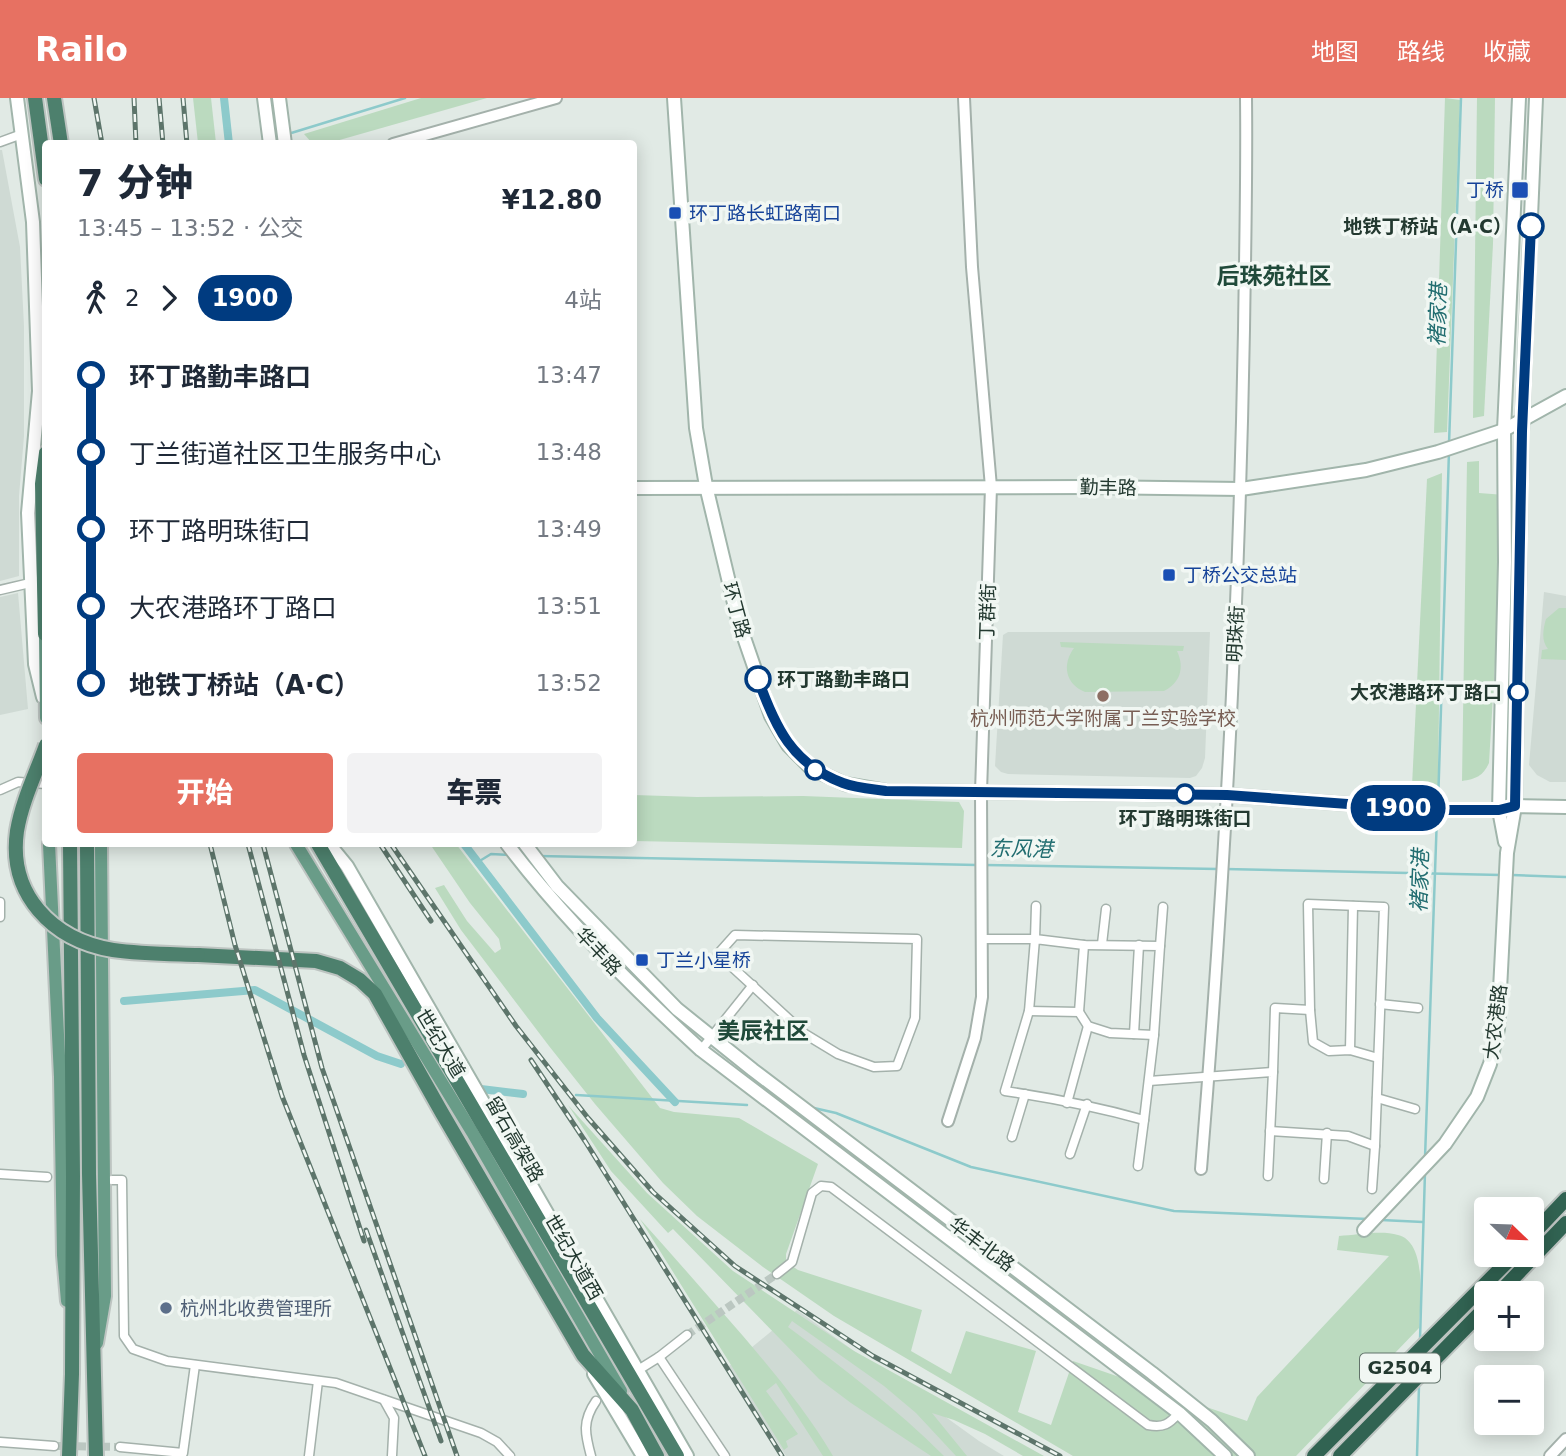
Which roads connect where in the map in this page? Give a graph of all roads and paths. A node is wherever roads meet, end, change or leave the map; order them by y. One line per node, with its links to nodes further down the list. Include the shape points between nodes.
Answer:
1 (18, 98): 12 (main road)
2 (35, 98): 18 (highway)
3 (54, 98): 13 (highway)
4 (264, 98): 14 (main road)
5 (279, 98): 15 (main road)
6 (556, 98): 16 (street)
7 (674, 98): 22 (main road, 环丁路, via 696,428)
8 (964, 98): 23 (street, 丁群街, via 972,267)
9 (1246, 98): 25 (street, 明珠街)
10 (1519, 98): 21 (main road, 大农港路)
11 (1536, 98): 20 (main road, 大农港路)
12 (22, 134): 17 (street); 26 (main road, via 33,222 39,391 28,513)
13 (60, 140)
14 (270, 140)
15 (285, 140)
16 (407, 140)
17 (0, 142)
18 (42, 149)
19 (1566, 396): 20 (main road, 勤丰路)
20 (1522, 421): 21 (main road, 勤丰路); 34 (main road, 大农港路)
21 (1504, 430): 25 (main road, 勤丰路, via 1366,470); 36 (main road, 大农港路)
22 (706, 486): 23 (main road, 勤丰路); 24 (main road, 勤丰路); 32 (main road, 环丁路, via 738,620 771,716 788,745 813,769 845,784 886,791)
23 (991, 487): 25 (main road, 勤丰路); 32 (street, 丁群街)
24 (637, 488)
25 (1241, 489): 33 (street, 明珠街)
26 (30, 583): 27 (street); 28 (main road, via 35,664)
27 (0, 590)
28 (42, 696)
29 (42, 756): 104 (highway, bridge, via 22,810 16,847 21,883 46,918 77,939 111,949 316,961 360,980 375,994)
30 (42, 784): 31 (street, via 18,782)
31 (0, 790)
32 (981, 792): 33 (main road, 环丁路); 53 (street, 丁群街)
33 (1227, 795): 36 (main road, 环丁路, via 1429,810); 73 (street, 明珠街)
34 (1515, 806): 35 (main road, 环丁路); 36 (main road, 环丁路); 46 (main road, 大农港路)
35 (1566, 807)
36 (1499, 810): 46 (main road, 大农港路)
37 (49, 847): 110 (main road, via 63,1255)
38 (70, 847): 110 (highway)
39 (87, 847): 111 (highway)
40 (103, 847): 111 (main road, via 105,1296)
41 (298, 847): 101 (main road, 世纪大道, via 472,1132)
42 (320, 847): 129 (highway, 留石高架路)
43 (331, 847): 130 (main road, 世纪大道西, via 354,878)
44 (509, 847): 69 (main road, 华丰路, via 599,951)
45 (527, 847): 68 (main road, 华丰路, via 557,886 677,1009)
46 (1507, 853): 98 (main road, 大农港路, via 1498,1029 1490,1064 1477,1097 1445,1144)
47 (0, 902): 52 (street)
48 (1036, 906): 54 (street)
49 (1353, 906): 60 (street, via 1384,906); 62 (street, via 1308,904); 70 (street)
50 (1163, 907): 58 (street)
51 (1106, 909): 55 (street)
52 (0, 917)
53 (981, 939): 54 (street); 81 (street, 丁群街, via 982,997 975,1038)
54 (1035, 939): 56 (street); 63 (street)
55 (1102, 944): 56 (street); 57 (street)
56 (1084, 945): 64 (street)
57 (1139, 945): 58 (street); 66 (street)
58 (1160, 946): 67 (street)
59 (753, 985): 59 (street, via 806,1034 838,1054 874,1067 897,1066 915,1018 917,939 735,935 718,954); 68 (street)
60 (1380, 1004): 61 (street); 71 (street)
61 (1418, 1009)
62 (1310, 1010): 70 (street, via 1313,1042 1329,1051); 72 (street, via 1275,1008)
63 (1029, 1011): 64 (street); 75 (street, via 1005,1091)
64 (1079, 1012): 65 (street)
65 (1088, 1026): 66 (street); 77 (street)
66 (1134, 1034): 67 (street)
67 (1154, 1034): 74 (street)
68 (711, 1037): 69 (street); 133 (main road, 华丰北路, via 1152,1373 1212,1420)
69 (701, 1050): 116 (main road, 华丰北路)
70 (1350, 1050): 71 (street)
71 (1378, 1058): 76 (street)
72 (1273, 1072): 73 (street); 82 (street)
73 (1209, 1077): 74 (street); 88 (street, 明珠街)
74 (1149, 1081): 80 (street)
75 (1025, 1094): 77 (street); 84 (street)
76 (1377, 1098): 79 (street); 85 (street)
77 (1067, 1103): 78 (street)
78 (1087, 1104): 80 (street); 86 (street)
79 (1415, 1109)
80 (1144, 1120): 87 (street)
81 (948, 1121)
82 (1270, 1131): 83 (street); 90 (street)
83 (1327, 1133): 85 (street); 93 (street)
84 (1012, 1137)
85 (1375, 1146): 94 (street)
86 (1070, 1154)
87 (1138, 1166)
88 (1201, 1169)
89 (0, 1174): 91 (street)
90 (1268, 1176)
91 (47, 1177)
92 (112, 1180): 108 (street, via 122,1180 124,1336 133,1349)
93 (1324, 1180)
94 (1372, 1189)
95 (1566, 1199): 96 (highway)
96 (1544, 1222)
97 (1566, 1223): 102 (highway)
98 (1366, 1229)
99 (1503, 1267): 134 (highway, G2504)
100 (777, 1274): 116 (street, via 792,1262 812,1193 821,1186 831,1187 1148,1425 1169,1424)
101 (553, 1275): 104 (main road); 115 (main road, 世纪大道)
102 (1511, 1281)
103 (1474, 1319): 135 (highway, G2504)
104 (563, 1320): 106 (highway)
105 (687, 1335): 107 (street)
106 (583, 1355): 115 (highway); 127 (main road)
107 (659, 1357): 109 (street); 131 (street)
108 (195, 1365): 112 (street); 120 (street, via 183,1453)
109 (643, 1367)
110 (72, 1374): 121 (highway)
111 (92, 1374): 122 (highway)
112 (318, 1381): 113 (street); 123 (street)
113 (384, 1400): 124 (street, via 394,1418); 125 (street, via 481,1433)
114 (596, 1401): 126 (street, via 584,1430)
115 (632, 1410): 128 (highway)
116 (1179, 1413): 132 (main road, 华丰北路)
117 (1566, 1439): 136 (street)
118 (0, 1442): 119 (street)
119 (54, 1446)
120 (120, 1447)
121 (69, 1456)
122 (96, 1456)
123 (309, 1456)
124 (392, 1456)
125 (510, 1456)
126 (591, 1456)
127 (643, 1456)
128 (657, 1456)
129 (677, 1456)
130 (687, 1456)
131 (725, 1456)
132 (1224, 1456)
133 (1248, 1456)
134 (1314, 1456)
135 (1340, 1456)
136 (1550, 1456)

